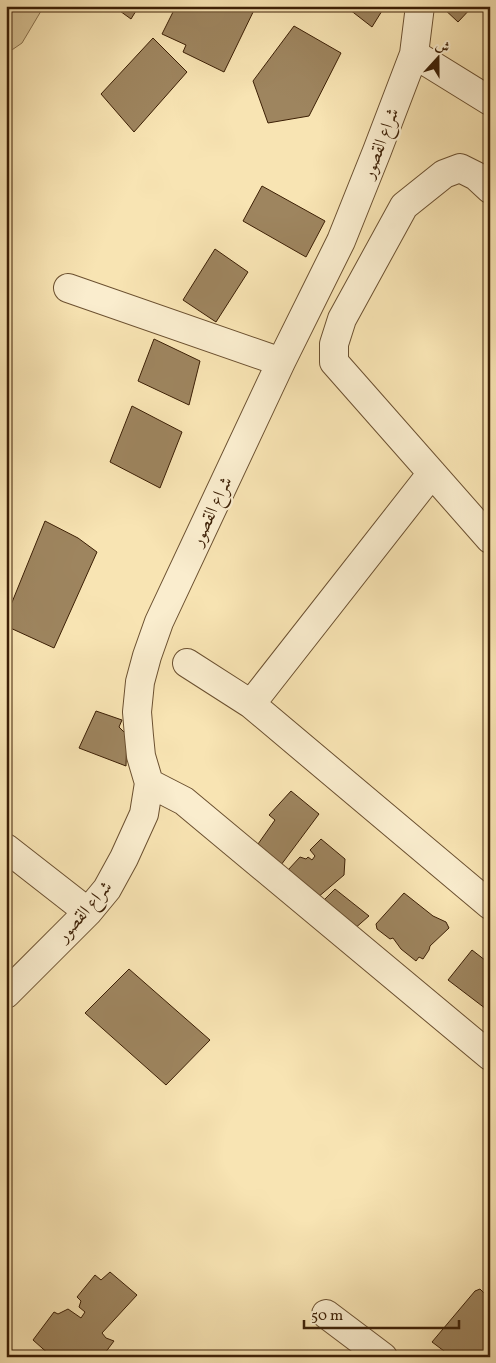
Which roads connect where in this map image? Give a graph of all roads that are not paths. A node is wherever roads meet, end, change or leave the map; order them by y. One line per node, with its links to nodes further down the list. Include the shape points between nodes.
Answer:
1 (420, 6): 2 (street, شراع القصور)
2 (414, 54): 3 (street); 6 (street, شراع القصور, via 340,240)
3 (490, 101)
4 (490, 189): 7 (street, via 476,176 460,168 444,174 404,206 342,319 334,344 334,362)
5 (68, 288): 6 (street)
6 (281, 362): 11 (street, شراع القصور, via 147,656 140,682 138,712 141,756)
7 (432, 473): 8 (street); 10 (street)
8 (490, 539)
9 (187, 663): 10 (street)
10 (251, 704): 13 (street)
11 (149, 783): 14 (street, شراع القصور, via 144,814 124,858); 16 (street, via 184,801)
12 (6, 848): 14 (street)
13 (490, 905)
14 (88, 912): 15 (street, شراع القصور)
15 (6, 994)
16 (490, 1056)
17 (326, 1314): 18 (street)
18 (383, 1357)

